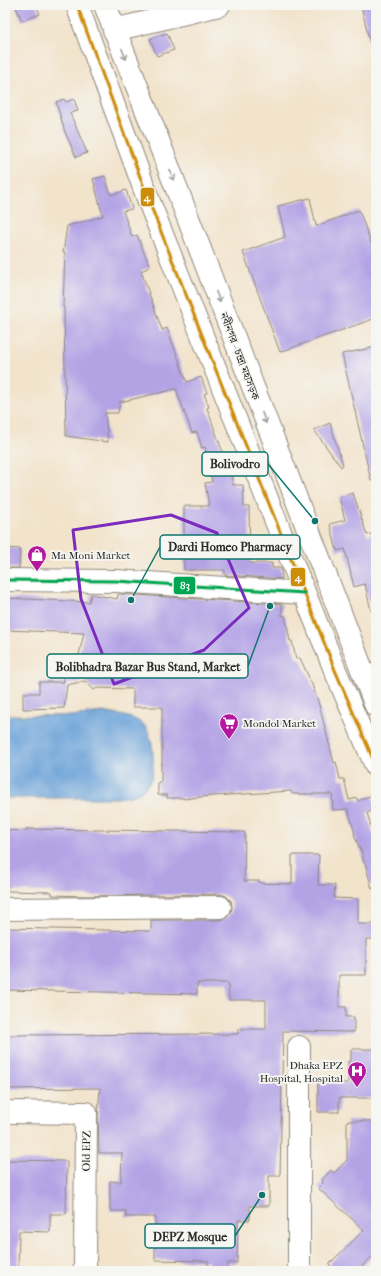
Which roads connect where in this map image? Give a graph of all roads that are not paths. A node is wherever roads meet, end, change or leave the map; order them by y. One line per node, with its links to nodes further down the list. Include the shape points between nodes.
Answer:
1 (77, 5): 6 (main road, via 150,204)
2 (105, 5): 4 (main road, নবীনগর - চন্দ্রা মহাসড়ক)
3 (218, 5): 4 (main road)
4 (114, 30): 7 (main road, নবীনগর - চন্দ্রা মহাসড়ক, one-way to 7)
5 (5, 580): 6 (main road, via 116,581)
6 (304, 593): 8 (main road)
7 (374, 694)
8 (376, 766)
9 (220, 907): 10 (main road)
10 (5, 909)
11 (299, 1047): 14 (main road)
12 (5, 1112): 13 (main road, Old EPZ, via 86,1113)
13 (85, 1271)
14 (299, 1271)

